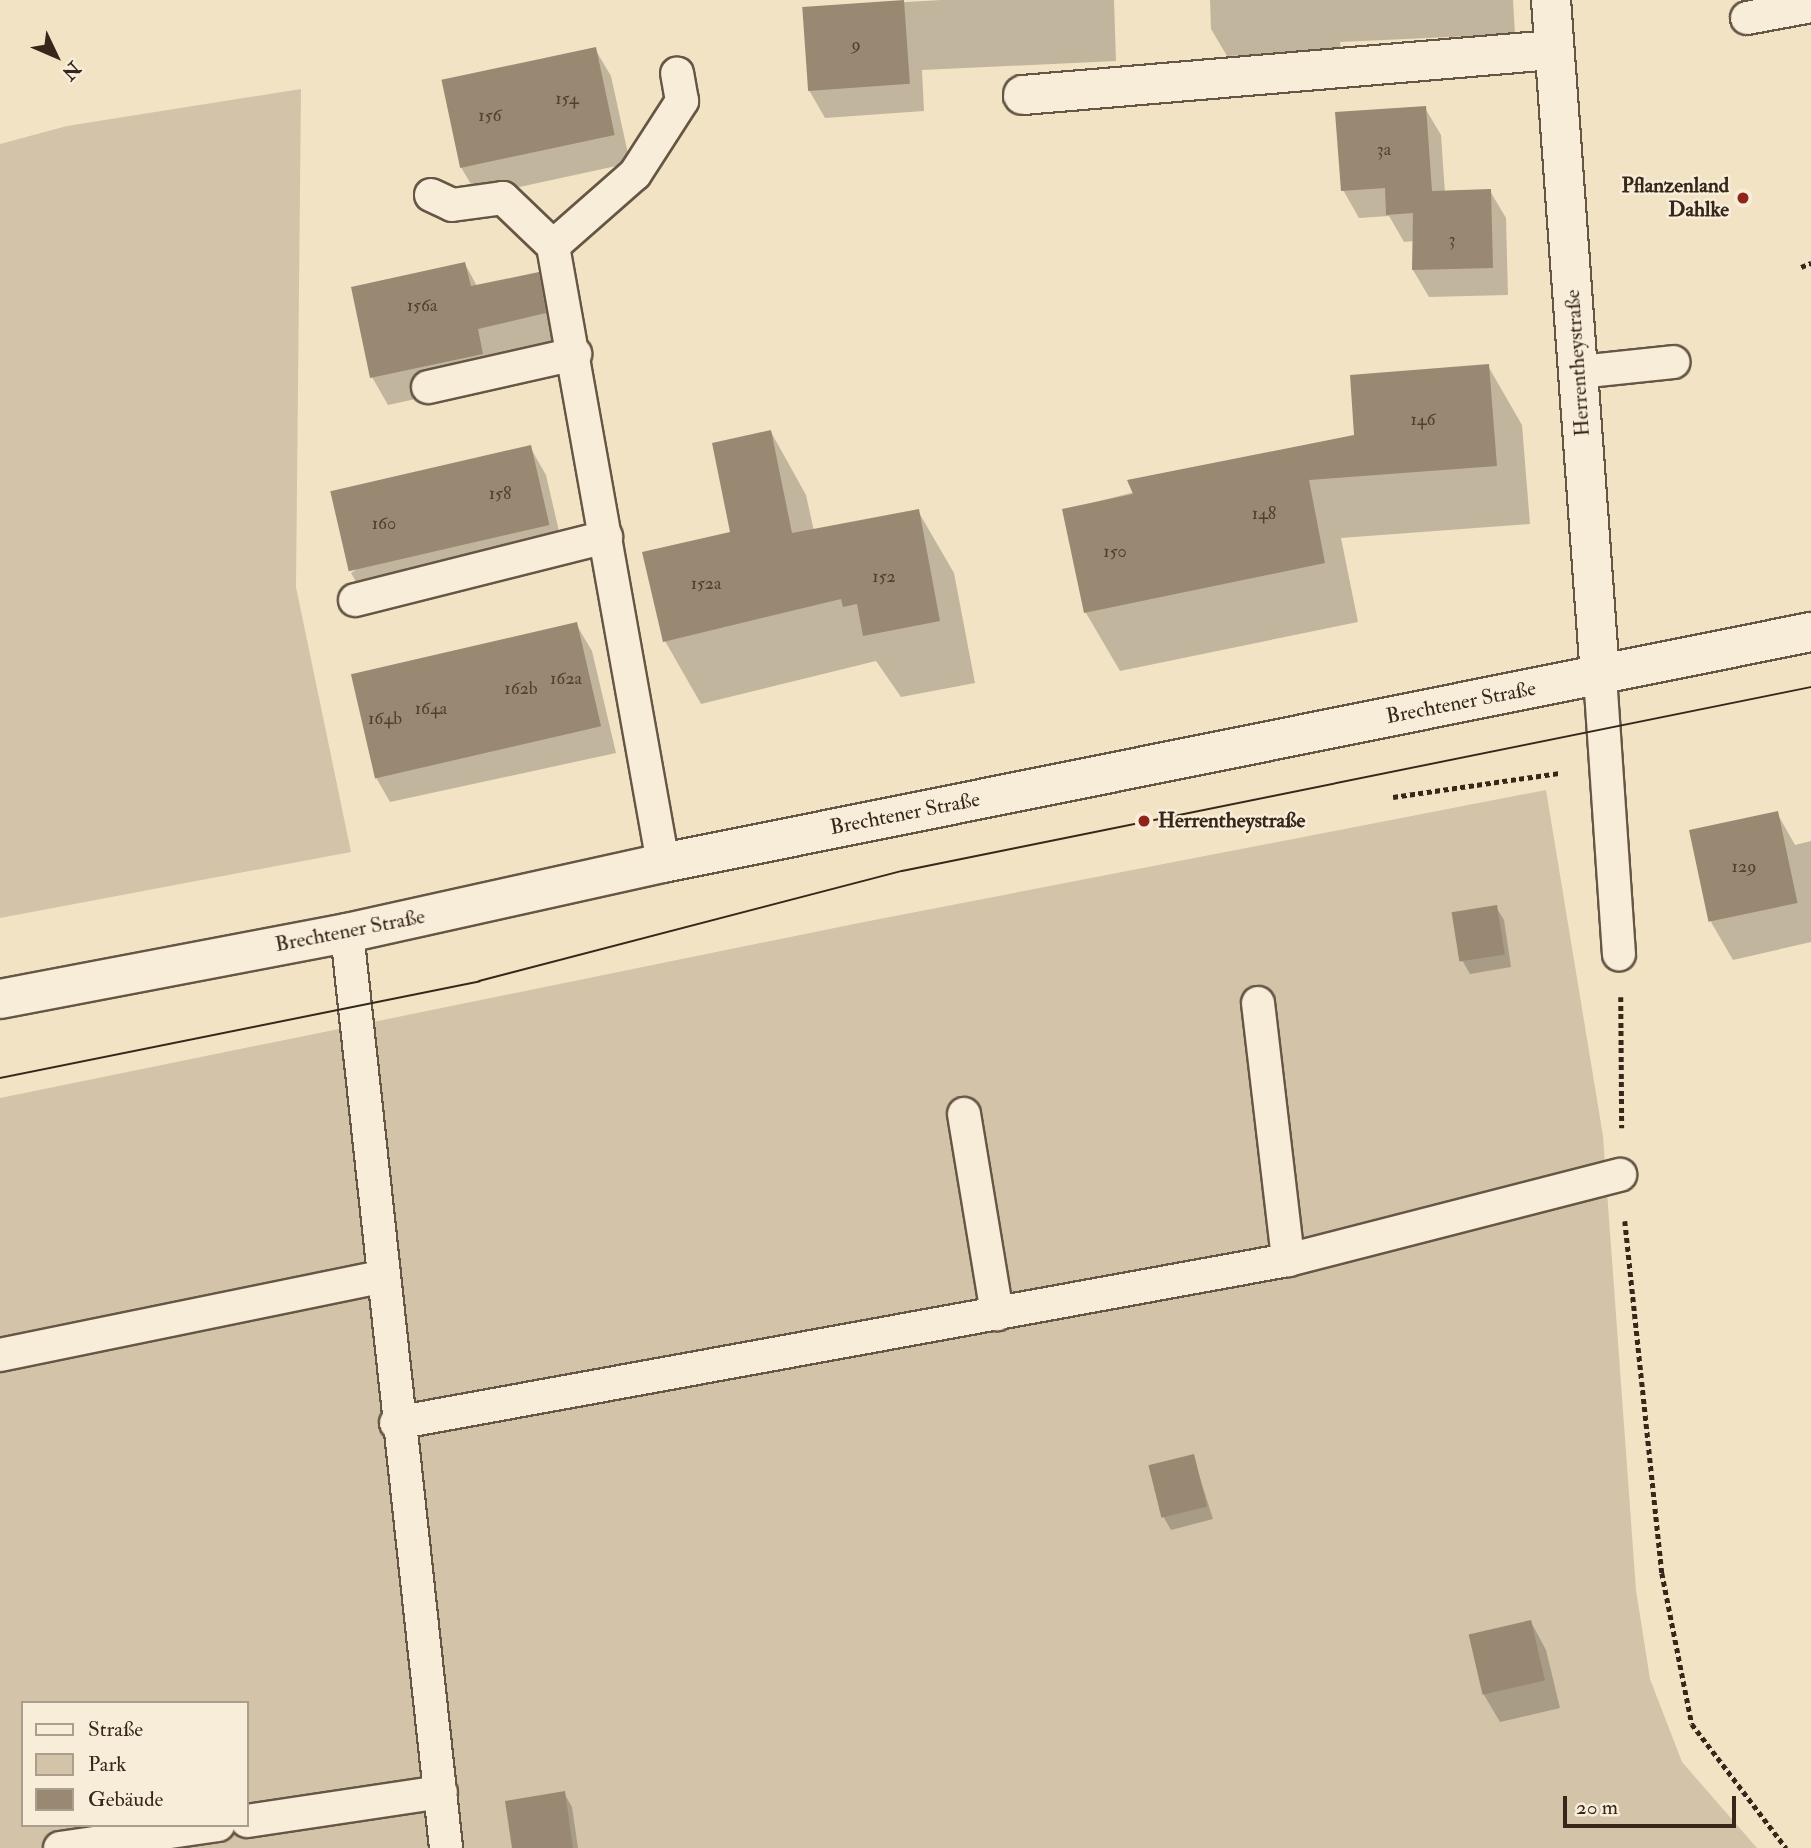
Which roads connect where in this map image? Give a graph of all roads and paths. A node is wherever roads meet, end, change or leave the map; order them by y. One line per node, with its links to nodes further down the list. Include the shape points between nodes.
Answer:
1 (1550, 0): 4 (main road, Herrentheystraße)
2 (1811, 6): 3 (lane)
3 (1747, 19)
4 (1552, 50): 6 (main road); 13 (main road, Herrentheystraße)
5 (677, 73): 8 (lane, via 682,101 635,174)
6 (1023, 96)
7 (431, 195): 8 (lane, via 452,205 503,198)
8 (553, 246): 11 (lane)
9 (1811, 263): 10 (path)
10 (1801, 267)
11 (575, 354): 14 (lane); 15 (lane)
12 (1673, 362): 13 (lane)
13 (1580, 372): 18 (main road, Herrentheystraße)
14 (428, 387)
15 (606, 537): 16 (lane); 21 (lane)
16 (355, 600)
17 (1811, 632): 18 (main road, Brechtener Straße)
18 (1600, 676): 19 (lane); 21 (main road, Brechtener Straße)
19 (1606, 766): 20 (path); 23 (lane)
20 (1393, 796)
21 (663, 863): 22 (main road, Brechtener Straße)
22 (347, 933): 24 (main road, Brechtener Straße); 29 (lane)
23 (1619, 954): 27 (path, via 1624,1057)
24 (0, 999)
25 (1258, 1003): 28 (lane)
26 (964, 1114): 30 (lane)
27 (1620, 1175): 28 (lane); 38 (path, via 1662,1573 1692,1724)
28 (1287, 1260): 30 (lane)
29 (381, 1277): 31 (lane); 32 (lane)
30 (997, 1314): 32 (lane)
31 (0, 1355)
32 (396, 1423): 33 (lane)
33 (441, 1792): 34 (lane); 37 (lane)
34 (248, 1821)
35 (204, 1827): 36 (lane)
36 (60, 1848)
37 (446, 1848)
38 (1787, 1848)

